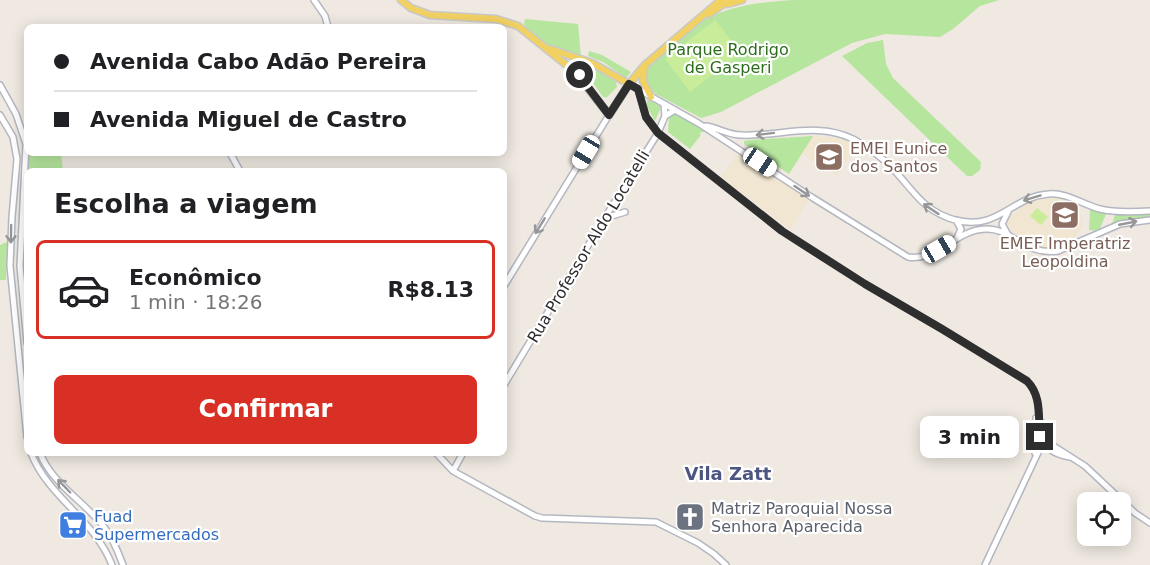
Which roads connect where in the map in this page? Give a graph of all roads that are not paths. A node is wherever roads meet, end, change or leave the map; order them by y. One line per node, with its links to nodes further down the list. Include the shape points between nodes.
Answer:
1 (314, 0): 5 (main road)
2 (401, 0): 6 (main road, via 430,15 507,21)
3 (742, 0): 4 (main road)
4 (724, 2): 8 (main road)
5 (327, 24)
6 (546, 48): 7 (main road); 9 (main road)
7 (592, 63): 9 (main road, via 583,67); 10 (main road)
8 (645, 65): 11 (main road); 15 (main road, via 642,79)
9 (581, 78): 19 (main road)
10 (622, 79): 11 (main road); 14 (main road)
11 (629, 84): 13 (main road); 14 (main road)
12 (0, 85): 24 (main road)
13 (638, 89): 15 (main road); 22 (main road, via 646,117)
14 (624, 91): 19 (main road)
15 (651, 97): 16 (main road)
16 (664, 104): 17 (main road); 20 (main road, Rua Professor Aldo Locatelli)
17 (675, 110): 20 (main road); 21 (main road)
18 (0, 115): 38 (main road, one-way to 38, via 13,137 17,159 10,266)
19 (609, 115): 35 (main road, one-way to 35)
20 (665, 116): 22 (main road, Rua Professor Aldo Locatelli)
21 (702, 126): 23 (main road); 25 (main road)
22 (658, 133): 30 (main road, Rua Professor Aldo Locatelli); 39 (main road, via 782,231 1015,373 1032,387)
23 (741, 135): 25 (main road, via 735,140); 31 (main road, one-way to 23, via 925,206 884,160 852,138 808,130)
24 (24, 138)
25 (736, 147): 34 (main road, one-way to 34, via 908,257 926,256)
26 (24, 185): 36 (main road, via 20,266)
27 (1009, 210): 28 (main road, one-way to 27, via 1111,211 1061,194 1021,201); 31 (main road, via 986,221); 33 (main road, via 1002,224)
28 (1150, 211)
29 (624, 212): 30 (main road)
30 (604, 219): 37 (main road, Rua Professor Aldo Locatelli)
31 (956, 220): 34 (main road, via 961,229)
32 (1150, 220): 33 (main road, one-way to 32, via 1032,250 1058,251 1120,224)
33 (1010, 237): 34 (main road, via 983,228)
34 (957, 238)
35 (507, 281)
36 (24, 310)
37 (507, 380)
38 (24, 406)
39 (1039, 412): 40 (main road); 41 (main road)
40 (1043, 437): 41 (main road); 46 (main road); 48 (main road, via 1097,476)
41 (1035, 453): 46 (main road)
42 (33, 456): 49 (main road, via 47,482 99,538)
43 (42, 456): 50 (main road, one-way to 43, via 104,526 49,470)
44 (439, 456): 47 (main road)
45 (462, 456): 47 (main road)
46 (1033, 467): 52 (main road)
47 (453, 471): 51 (main road, via 539,517 656,522 681,533)
48 (1150, 523)
49 (112, 565)
50 (123, 565)
51 (726, 565)
52 (985, 565)

